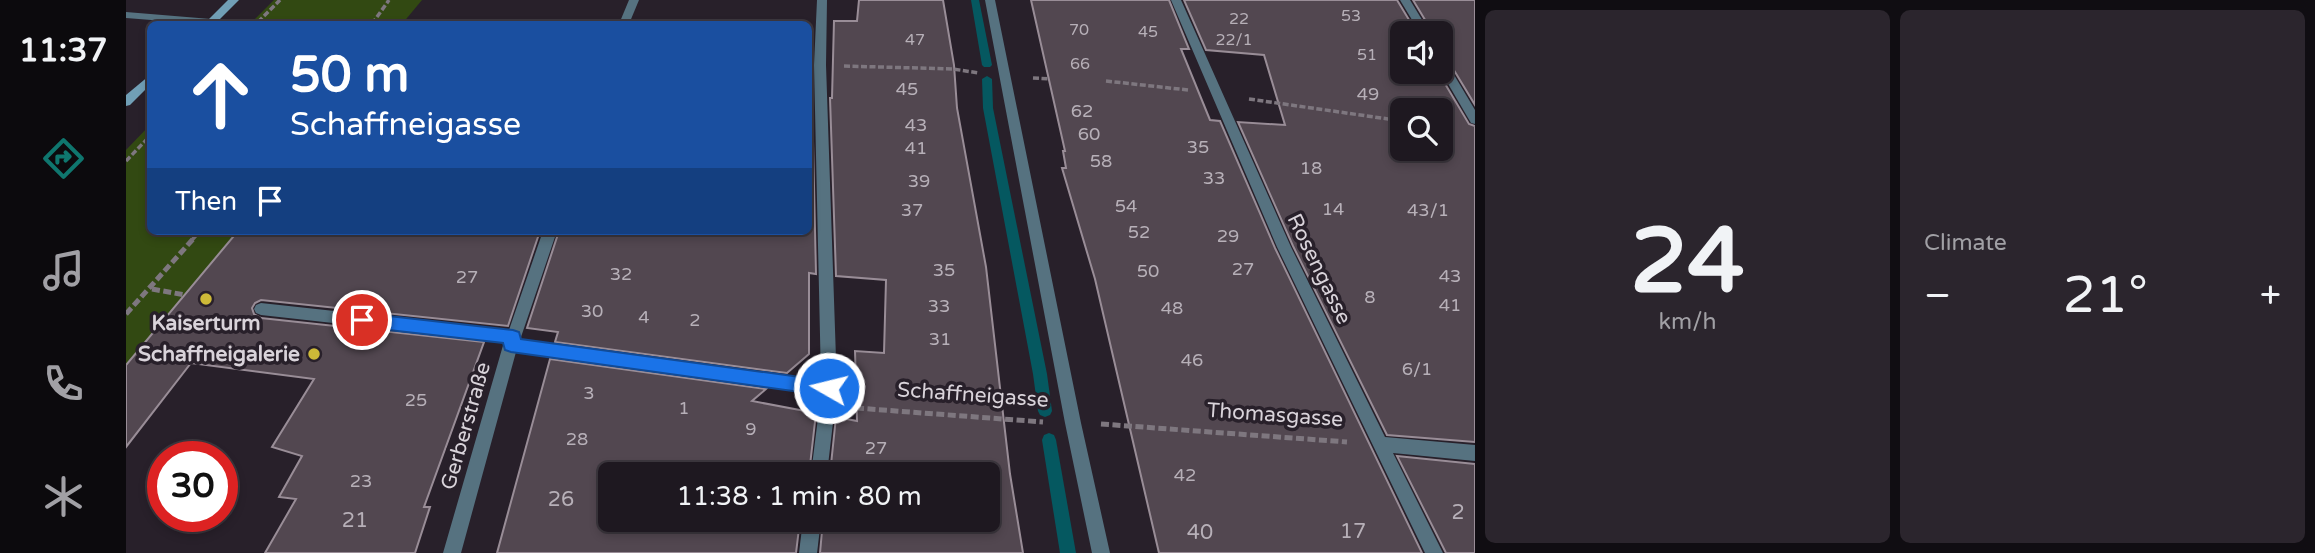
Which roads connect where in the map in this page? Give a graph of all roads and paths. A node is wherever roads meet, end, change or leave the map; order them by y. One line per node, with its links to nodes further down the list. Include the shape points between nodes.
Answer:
1 (234, 0): 11 (main road)
2 (280, 0): 12 (path)
3 (634, 0): 14 (street)
4 (822, 0): 16 (street)
5 (990, 0): 17 (street)
6 (1176, 0): 21 (street, Rosengasse)
7 (1405, 0): 15 (street)
8 (387, 1): 13 (path)
9 (126, 15): 10 (street)
10 (182, 21)
11 (213, 21)
12 (259, 21)
13 (374, 21)
14 (625, 21)
15 (1418, 21)
16 (820, 65): 17 (path, via 953,69); 34 (street)
17 (1004, 76): 36 (street)
18 (1106, 81): 21 (path)
19 (147, 82): 22 (main road)
20 (1453, 82): 24 (street)
21 (1216, 94): 23 (path); 37 (street, Rosengasse, via 1284,247)
22 (126, 102)
23 (1390, 119)
24 (1475, 120)
25 (147, 139): 26 (path)
26 (126, 161)
27 (198, 235): 29 (path)
28 (549, 235): 33 (street, Gerberstraße)
29 (151, 289): 30 (path); 32 (path)
30 (185, 295)
31 (261, 309): 33 (street)
32 (126, 314)
33 (512, 341): 34 (street); 41 (street, Gerberstraße)
34 (829, 388): 35 (street)
35 (828, 406): 36 (path, Schaffneigasse); 39 (street)
36 (1073, 423): 37 (path, Thomasgasse); 43 (street)
37 (1382, 444): 38 (street); 44 (street, Rosengasse)
38 (1475, 453)
39 (820, 462)
40 (811, 532): 42 (street)
41 (452, 553)
42 (808, 553)
43 (1101, 553)
44 (1434, 553)

